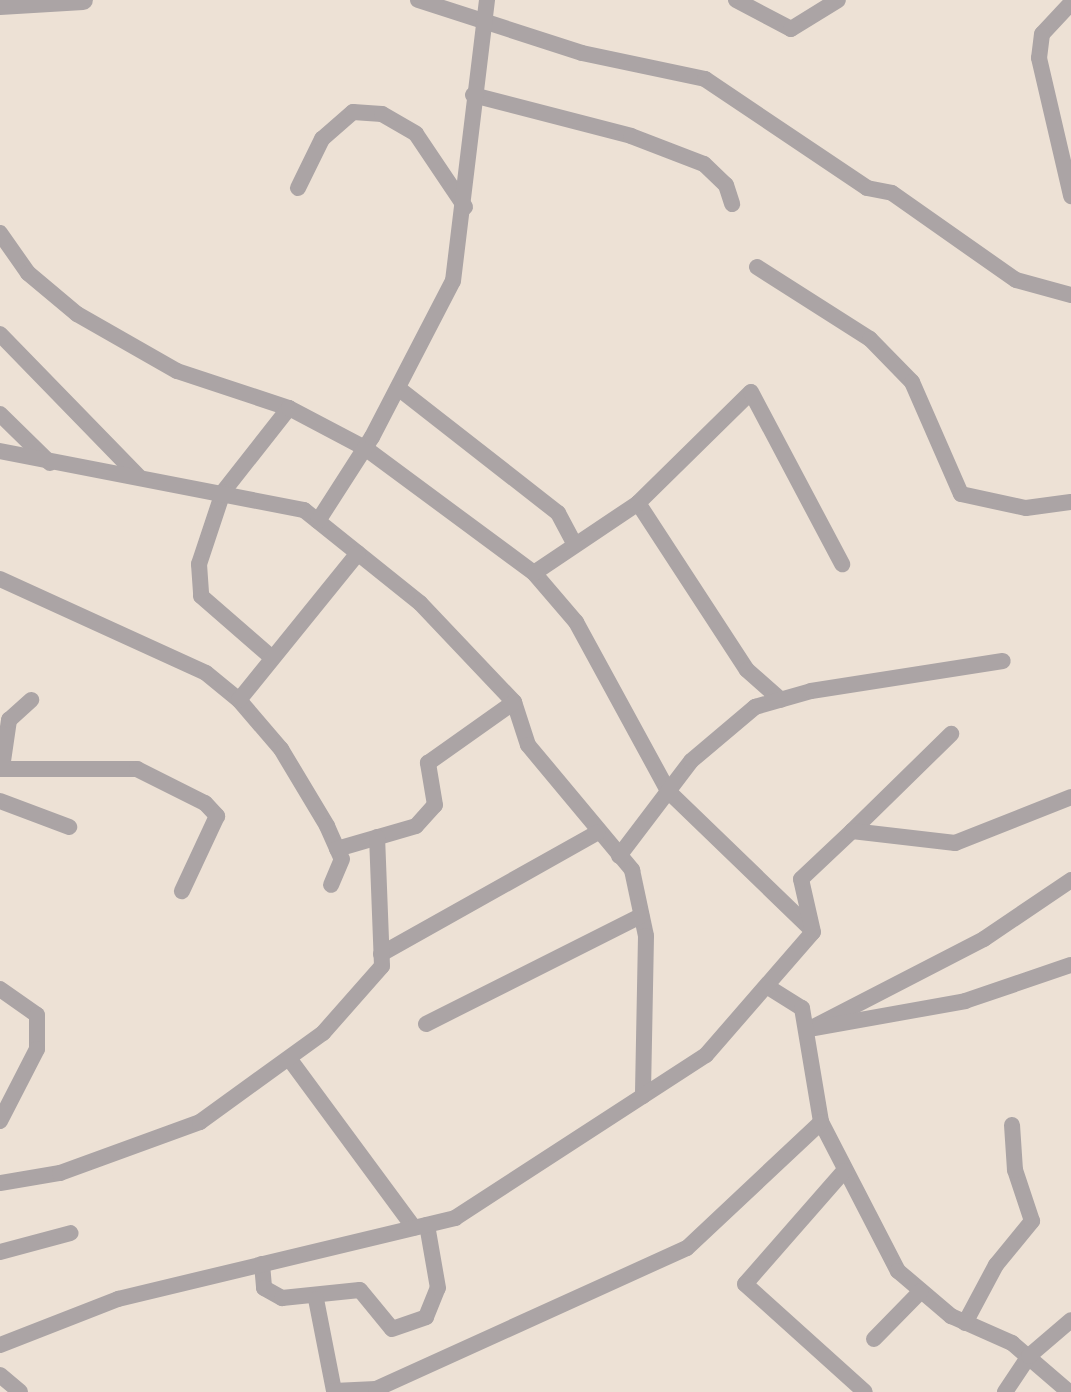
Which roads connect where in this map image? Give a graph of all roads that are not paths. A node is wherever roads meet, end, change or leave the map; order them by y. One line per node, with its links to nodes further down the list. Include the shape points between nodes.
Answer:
1 (83, 0): 7 (street)
2 (418, 0): 8 (street)
3 (487, 0): 8 (street)
4 (736, 0): 5 (street, via 791,29)
5 (838, 0)
6 (1071, 3): 11 (street, via 1042,34 1039,58)
7 (0, 5)
8 (483, 21): 9 (street); 16 (street, via 582,53 705,79 867,188 892,193 1016,280)
9 (473, 95): 12 (street, via 704,164 726,185); 13 (street)
10 (298, 188): 13 (street, via 322,139 353,112 382,114 416,134)
11 (1071, 196)
12 (732, 204)
13 (465, 207): 18 (street, via 453,281)
14 (0, 233): 19 (street, via 28,273 77,314 177,371)
15 (757, 267): 26 (street, via 894,361 912,382 961,494 1026,508)
16 (1071, 295)
17 (0, 334): 24 (street)
18 (398, 388): 21 (street); 29 (street, via 558,513)
19 (289, 408): 21 (street); 25 (street)
20 (0, 414): 23 (street)
21 (365, 448): 28 (street); 32 (street)
22 (0, 451): 23 (street)
23 (50, 463): 24 (street)
24 (139, 477): 25 (street)
25 (223, 492): 28 (street, via 304,510); 34 (street, via 199,564 201,596)
26 (1071, 502)
27 (638, 503): 29 (street); 31 (street, via 751,392); 38 (street, via 747,670)
28 (318, 521): 30 (street)
29 (575, 545): 32 (street)
30 (358, 553): 34 (street); 39 (street, via 420,603)
31 (842, 564)
32 (534, 573): 42 (street, via 576,622)
33 (0, 579): 37 (street, via 206,673)
34 (270, 656): 37 (street)
35 (1003, 661): 38 (street)
36 (31, 700): 41 (street, via 9,720)
37 (239, 700): 49 (street, via 281,749)
38 (781, 700): 42 (street, via 755,707 691,761)
39 (514, 702): 47 (street, via 528,745); 48 (street, via 428,763 435,805 416,826)
40 (951, 734): 46 (street)
41 (1, 768): 53 (street, via 137,769 205,803 217,816)
42 (668, 791): 50 (street); 55 (street)
43 (1071, 797): 46 (street, via 955,843)
44 (0, 801): 45 (street)
45 (69, 827)
46 (852, 831): 55 (street, via 801,879)
47 (597, 833): 50 (street); 56 (street)
48 (377, 837): 49 (street); 56 (street)
49 (337, 849): 52 (street, via 342,859)
50 (619, 856): 54 (street, via 632,870)
51 (1071, 880): 61 (street, via 984,939)
52 (331, 885)
53 (182, 891)
54 (641, 916): 60 (street); 63 (street)
55 (813, 932): 58 (street)
56 (381, 954): 62 (street, via 382,966 363,991)
57 (1071, 965): 61 (street, via 950,1004)
58 (768, 987): 61 (street, via 802,1008); 63 (street, via 706,1055)
59 (0, 989): 64 (street, via 37,1015 37,1049)
60 (426, 1024)
61 (810, 1029): 65 (street)
62 (291, 1061): 68 (street, via 160,1140 60,1173); 69 (street)
63 (643, 1096): 69 (street, via 455,1218)
64 (0, 1121)
65 (821, 1122): 67 (street); 74 (street, via 687,1248 376,1389 334,1391)
66 (1012, 1125): 76 (street, via 1015,1170 1032,1221 996,1265)
67 (844, 1171): 73 (street, via 898,1271); 82 (street, via 745,1284)
68 (0, 1183)
69 (420, 1226): 72 (street); 74 (street, via 438,1288 426,1317 392,1329 360,1290)
70 (71, 1233): 71 (street)
71 (0, 1252)
72 (262, 1264): 74 (street, via 264,1288); 78 (street, via 118,1299)
73 (921, 1291): 76 (street); 77 (street)
74 (316, 1299)
75 (1071, 1320): 79 (street)
76 (965, 1323): 79 (street)
77 (874, 1339)
78 (0, 1345)
79 (1029, 1356): 83 (street); 84 (street)
80 (0, 1375): 81 (street)
81 (20, 1392)
82 (865, 1392)
83 (1005, 1392)
84 (1069, 1392)

